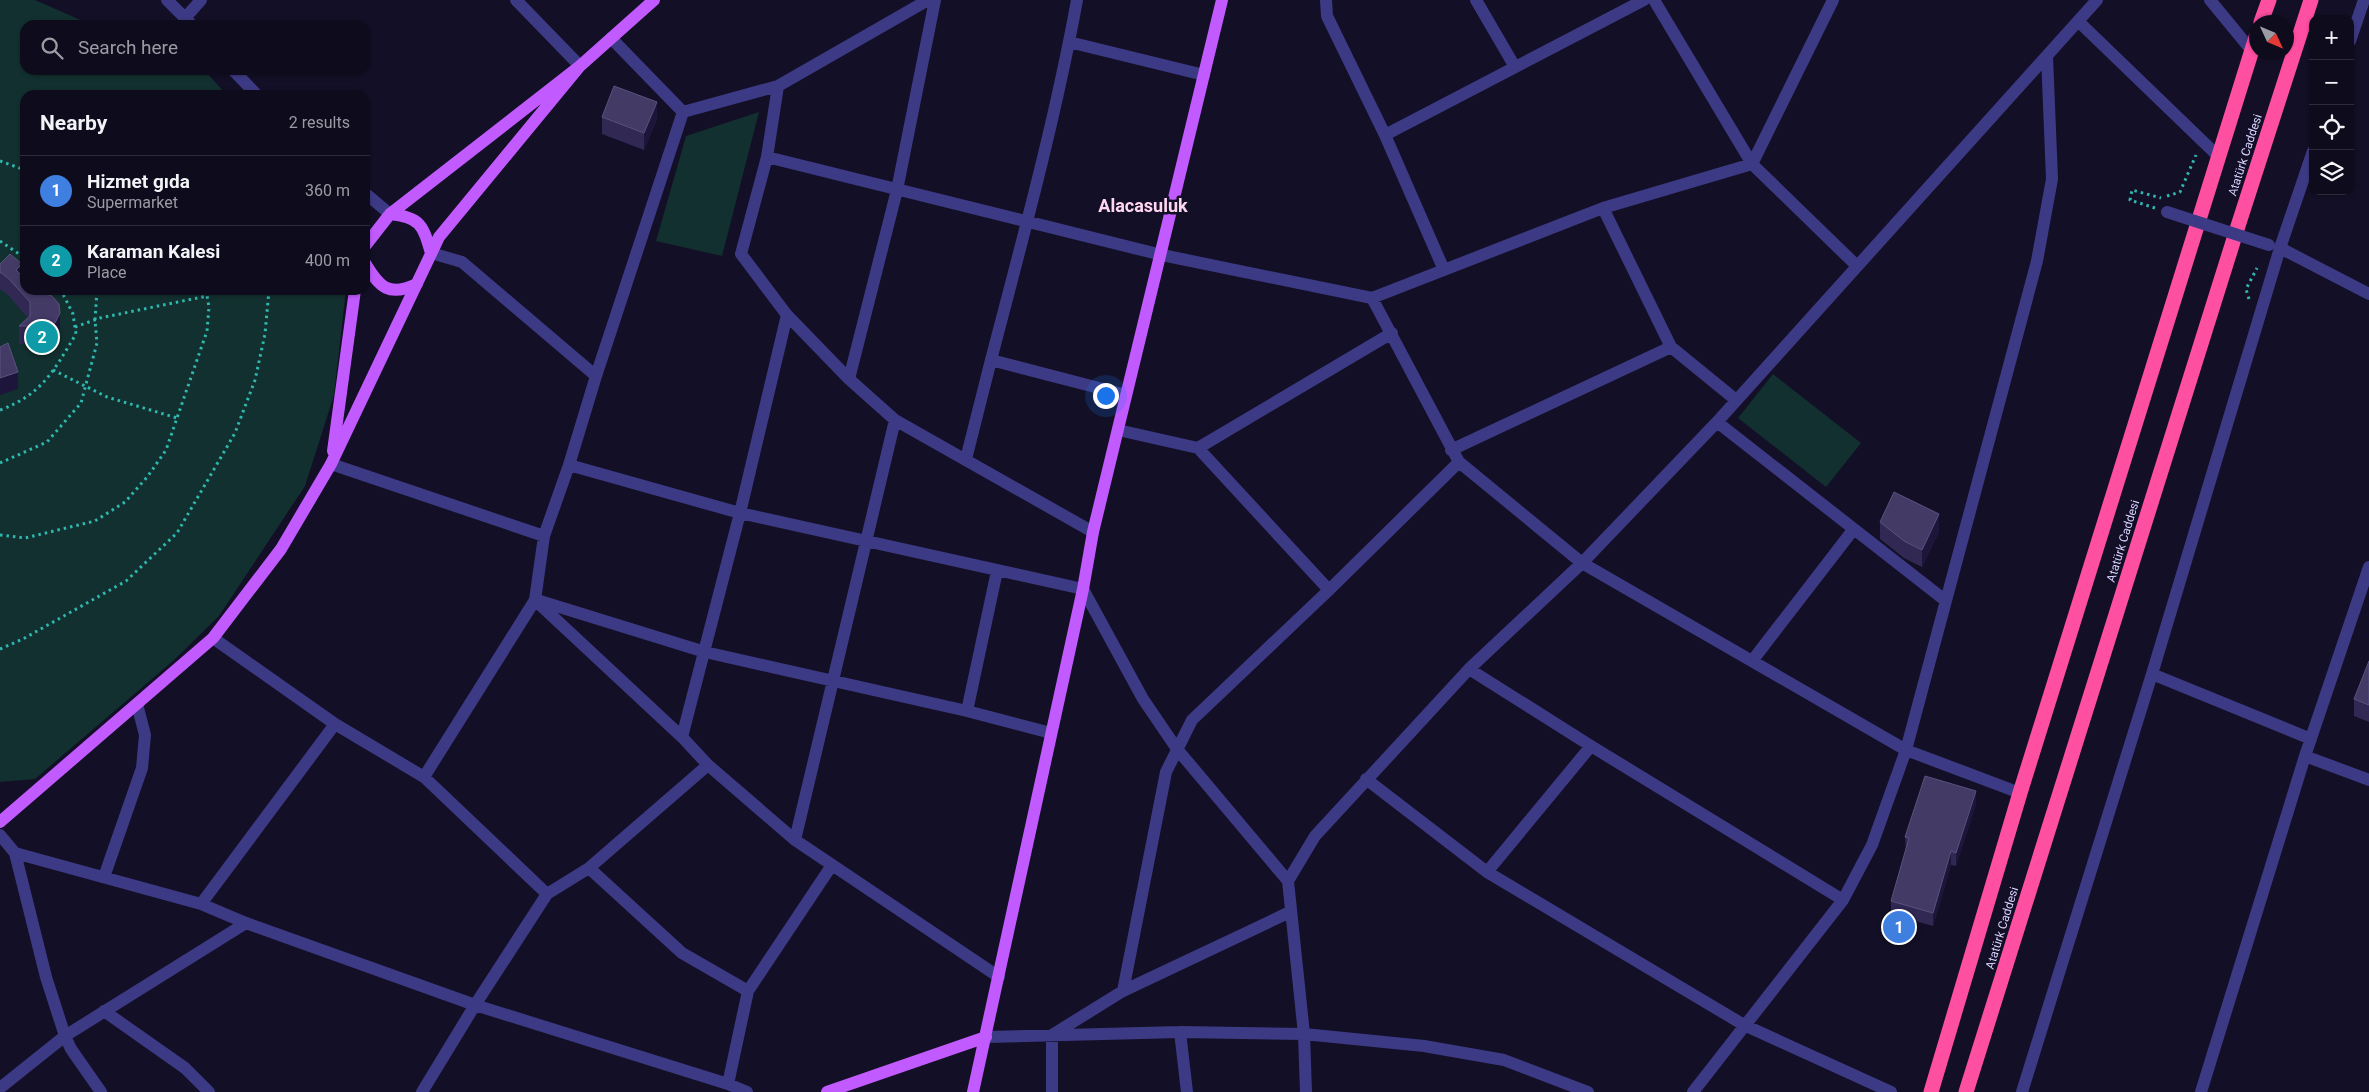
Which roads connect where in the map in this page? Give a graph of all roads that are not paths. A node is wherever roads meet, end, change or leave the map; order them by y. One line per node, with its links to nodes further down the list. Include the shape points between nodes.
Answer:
1 (167, 0): 20 (street)
2 (201, 0): 21 (street)
3 (516, 0): 29 (street)
4 (654, 0): 24 (main road)
5 (928, 0): 33 (street)
6 (935, 0): 41 (street)
7 (1076, 0): 26 (street)
8 (1222, 0): 32 (main road)
9 (1326, 0): 36 (street, via 1327,16)
10 (1476, 0): 30 (street)
11 (1644, 0): 30 (street)
12 (1654, 0): 40 (street)
13 (1833, 0): 40 (street)
14 (2097, 0): 22 (street)
15 (2210, 0): 25 (street)
16 (2269, 0): 19 (highway)
17 (2311, 0): 149 (highway, Atatürk Caddesi)
18 (2364, 0): 23 (street)
19 (2264, 15)
20 (187, 20)
21 (189, 20)
22 (2078, 21): 27 (street); 37 (street)
23 (2354, 29)
24 (611, 38): 29 (main road); 35 (street)
25 (2249, 39)
26 (1069, 42): 32 (street); 46 (street)
27 (2047, 56): 51 (street); 87 (street, via 2052,179 2037,260)
28 (2249, 60): 37 (highway, Atatürk Caddesi)
29 (580, 66): 45 (main road); 49 (main road, via 438,237)
30 (1515, 67): 36 (street)
31 (239, 75): 34 (street)
32 (1204, 75): 50 (main road)
33 (778, 86): 35 (street); 38 (street)
34 (252, 90)
35 (683, 112): 62 (street)
36 (1384, 135): 52 (street)
37 (2219, 157): 108 (highway, Atatürk Caddesi)
38 (768, 158): 41 (street); 58 (street, via 741,254)
39 (2309, 161): 48 (street)
40 (1752, 164): 43 (street); 51 (street)
41 (898, 190): 46 (street); 63 (street)
42 (370, 197): 45 (street)
43 (1603, 208): 52 (street); 60 (street)
44 (2167, 212): 48 (street, bridge)
45 (390, 214): 47 (main road); 49 (main road, via 411,217 418,222)
46 (1027, 223): 50 (street); 61 (street)
47 (370, 240)
48 (2274, 247): 55 (street); 92 (street)
49 (431, 253): 54 (main road); 62 (street, via 462,262)
50 (1162, 255): 57 (street); 64 (main road)
51 (1857, 266): 65 (street)
52 (1444, 270): 57 (street)
53 (370, 271): 54 (main road, via 385,288 402,291)
54 (417, 284): 73 (main road)
55 (2369, 294)
56 (354, 295): 73 (main road)
57 (1372, 298): 59 (street)
58 (787, 315): 63 (street); 75 (street)
59 (1392, 334): 69 (street); 70 (street)
60 (1671, 347): 65 (street); 70 (street)
61 (991, 360): 64 (street); 71 (street)
62 (596, 376): 74 (street)
63 (849, 379): 66 (street)
64 (1126, 395): 68 (main road)
65 (1736, 400): 67 (street)
66 (895, 420): 71 (street); 79 (street)
67 (1716, 422): 76 (street); 80 (street)
68 (1118, 430): 69 (street); 77 (main road)
69 (1198, 448): 84 (street)
70 (1450, 450): 72 (street)
71 (966, 459): 77 (street)
72 (1459, 462): 80 (street); 84 (street)
73 (331, 464): 78 (street); 88 (main road, via 282,549)
74 (569, 465): 75 (street); 78 (street)
75 (740, 513): 79 (street); 89 (street)
76 (1853, 530): 87 (street); 90 (street)
77 (1093, 532): 83 (main road)
78 (544, 536): 86 (street)
79 (868, 540): 82 (street); 93 (street)
80 (1582, 562): 90 (street); 91 (street)
81 (2369, 567): 85 (street)
82 (997, 571): 83 (street); 95 (street)
83 (1083, 589): 97 (main road); 101 (street, via 1144,699)
84 (1329, 590): 101 (street, via 1192,720)
85 (2364, 596): 99 (street)
86 (535, 600): 89 (street); 98 (street); 105 (street)
87 (1946, 601): 102 (street)
88 (213, 638): 94 (main road); 96 (street)
89 (705, 652): 93 (street); 98 (street)
90 (1752, 660): 102 (street)
91 (1469, 669): 100 (street); 106 (street)
92 (2152, 674): 99 (street); 150 (street)
93 (833, 681): 95 (street); 111 (street)
94 (137, 704): 109 (main road); 116 (street, via 145,735 142,768)
95 (967, 711): 97 (street)
96 (336, 724): 105 (street); 120 (street)
97 (1052, 733): 123 (main road)
98 (682, 737): 104 (street)
99 (2311, 739): 103 (street)
100 (1591, 746): 115 (street); 119 (street)
101 (1177, 749): 117 (street); 125 (street, via 1166,772)
102 (1906, 750): 108 (street); 119 (street, via 1872,845)
103 (2305, 756): 107 (street); 151 (street)
104 (708, 765): 111 (street); 114 (street)
105 (424, 777): 118 (street)
106 (1366, 779): 115 (street); 117 (street, via 1315,836)
107 (2369, 780)
108 (2020, 794): 148 (highway, Atatürk Caddesi)
109 (1, 821)
110 (0, 835): 112 (street)
111 (795, 840): 113 (street)
112 (15, 852): 116 (street); 132 (street, via 46,977)
113 (832, 865): 123 (street); 124 (street)
114 (588, 868): 118 (street); 124 (street, via 682,953)
115 (1486, 872): 128 (street)
116 (104, 877): 120 (street)
117 (1288, 881): 121 (street)
118 (547, 894): 126 (street)
119 (1843, 900): 128 (street)
120 (201, 904): 122 (street)
121 (1290, 912): 125 (street); 130 (street)
122 (246, 923): 126 (street); 127 (street)
123 (999, 977): 133 (main road)
124 (748, 991): 134 (street)
125 (1123, 991): 131 (street)
126 (475, 1005): 134 (street); 138 (street)
127 (104, 1011): 132 (street); 137 (street, via 185,1068)
128 (1744, 1025): 146 (street); 147 (street)
129 (1180, 1032): 130 (street); 131 (street); 143 (street)
130 (1304, 1034): 144 (street); 145 (street, via 1424,1046 1504,1060)
131 (1052, 1035): 133 (street); 142 (street)
132 (65, 1036): 135 (street); 136 (street)
133 (986, 1037): 140 (main road); 141 (main road)
134 (728, 1084): 139 (street)
135 (0, 1088)
136 (101, 1092)
137 (209, 1092)
138 (422, 1092)
139 (747, 1092)
140 (828, 1092)
141 (973, 1092)
142 (1052, 1092)
143 (1187, 1092)
144 (1306, 1092)
145 (1588, 1092)
146 (1693, 1092)
147 (1891, 1092)
148 (1931, 1092)
149 (1966, 1092)
150 (2022, 1092)
151 (2201, 1092)

